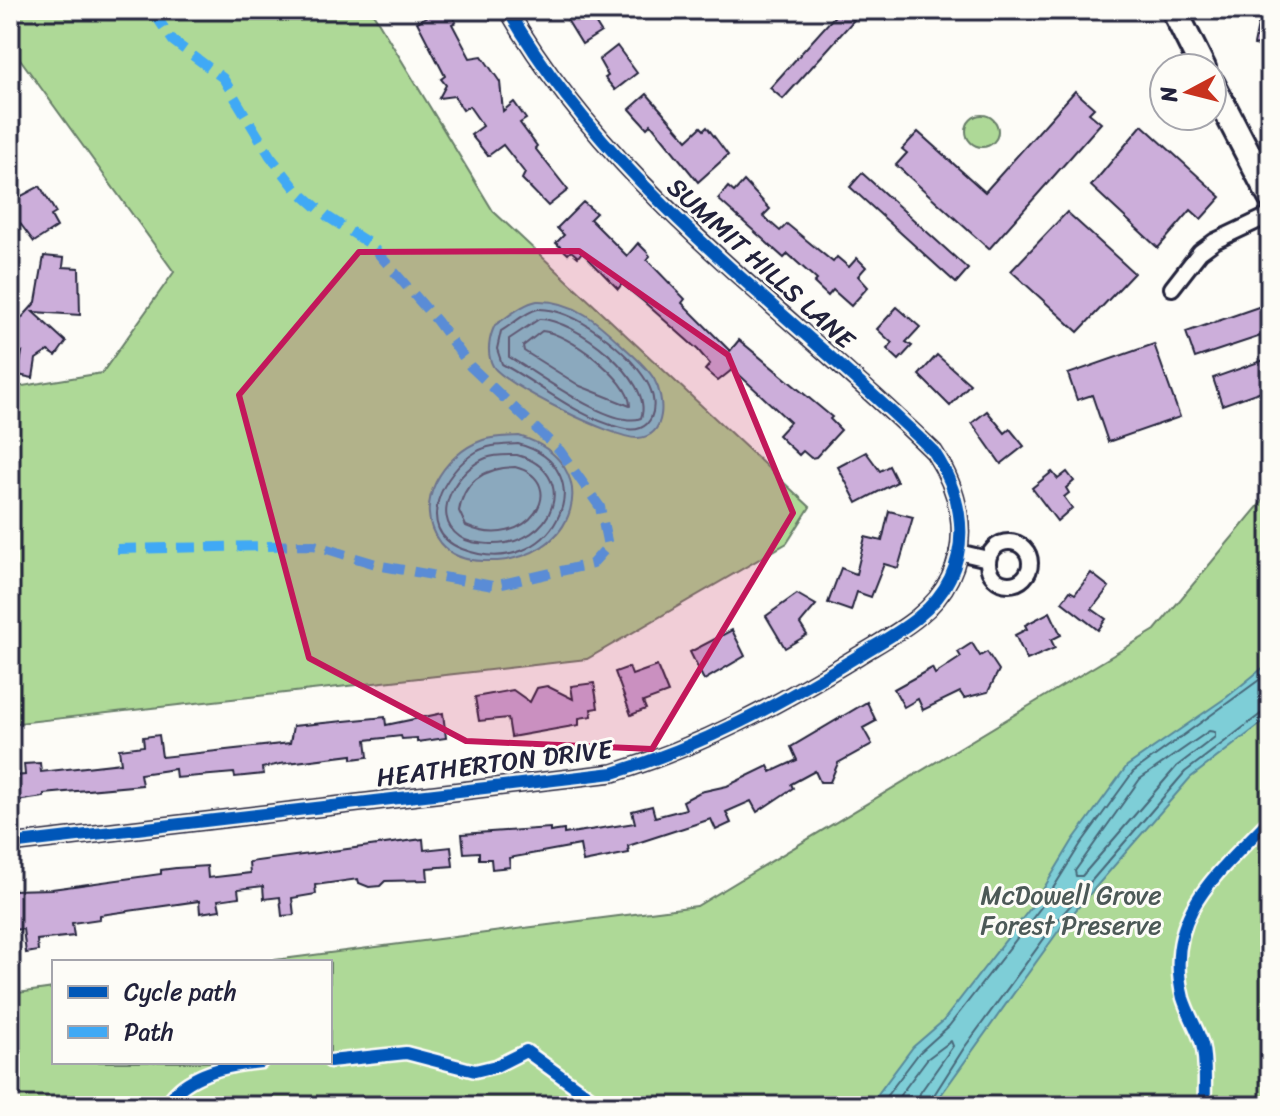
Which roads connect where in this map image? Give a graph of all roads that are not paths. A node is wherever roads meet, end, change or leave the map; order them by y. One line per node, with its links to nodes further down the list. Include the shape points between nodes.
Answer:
1 (508, 10): 8 (street, SUMMIT HILLS LANE, via 578,112 634,176 934,452 950,479 958,508)
2 (1174, 10): 3 (main road)
3 (1195, 52)
4 (1228, 115): 5 (main road)
5 (1270, 196)
6 (1270, 215): 7 (street, via 1200,252)
7 (1172, 288)
8 (958, 552): 9 (street); 10 (street, HEATHERTON DRIVE, via 949,579 913,622 790,698 708,740 613,773)
9 (988, 559)
10 (10, 844)

